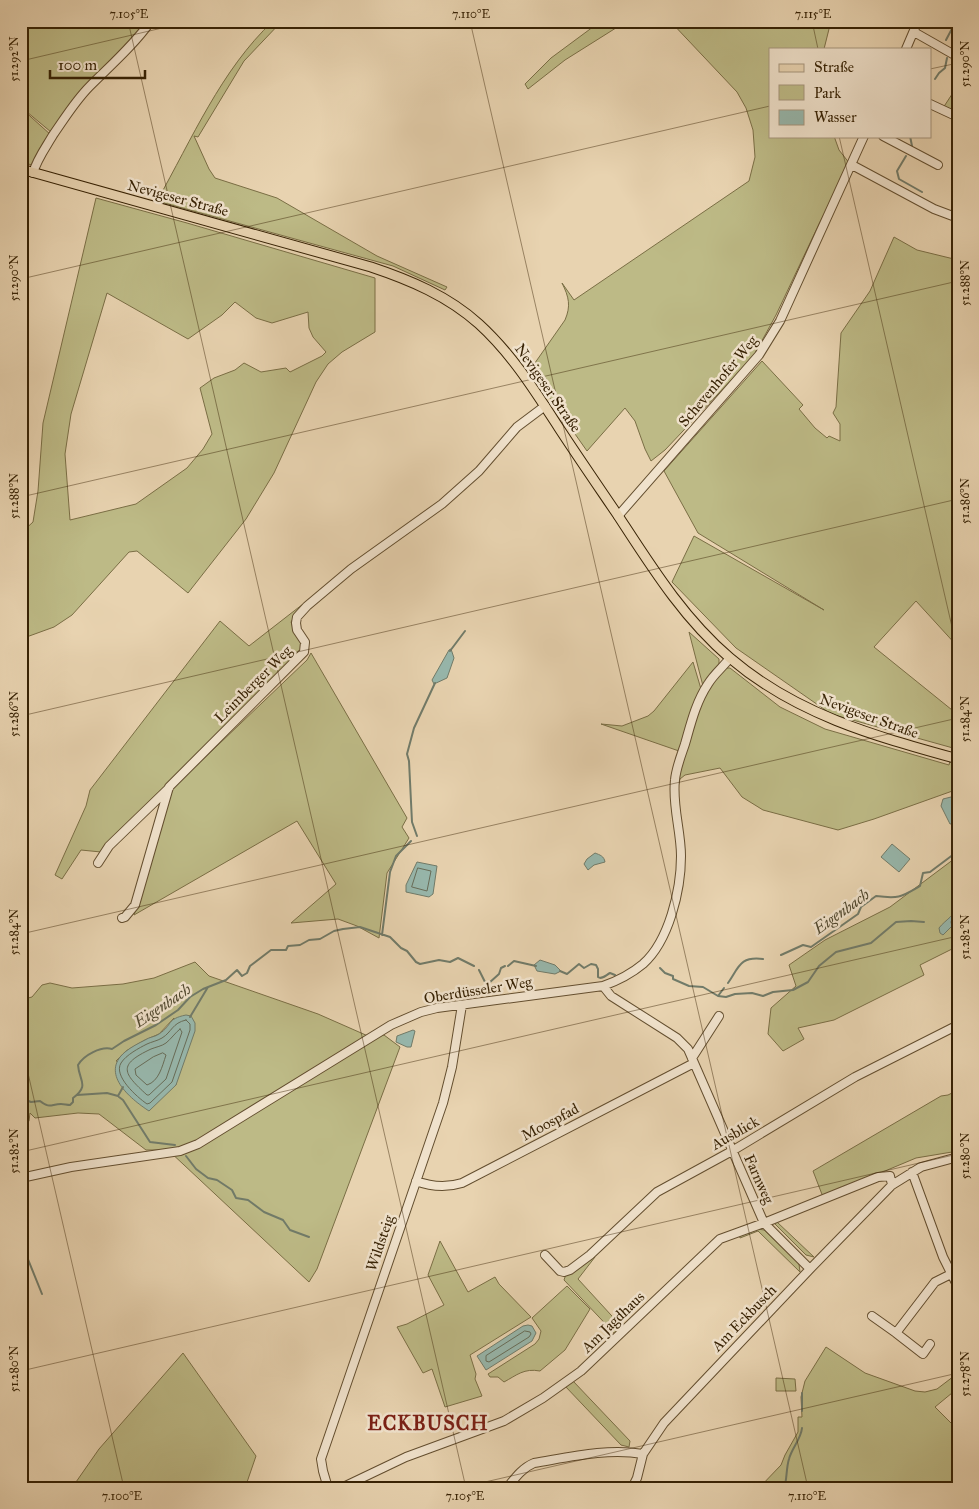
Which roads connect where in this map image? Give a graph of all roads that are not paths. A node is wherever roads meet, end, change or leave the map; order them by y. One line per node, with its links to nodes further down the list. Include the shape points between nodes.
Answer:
1 (151, 21): 13 (street, via 71,108)
2 (918, 21): 3 (street)
3 (914, 32): 4 (street); 5 (street)
4 (906, 48)
5 (958, 57)
6 (932, 105): 7 (street)
7 (958, 117)
8 (863, 138): 10 (street, Schevenhofer Weg)
9 (887, 138): 11 (street)
10 (852, 165): 14 (street, via 934,209); 16 (street, Schevenhofer Weg, via 767,345)
11 (938, 165)
12 (21, 169): 13 (main road, Nevigeser Straße)
13 (33, 172): 15 (main road, Nevigeser Straße, via 371,267 418,284 479,323 504,348)
14 (958, 218)
15 (545, 406): 16 (main road, Nevigeser Straße); 21 (street, Leimberger Weg, via 517,427 479,471 442,504 351,569 307,606 297,617 296,624 304,642 304,652)
16 (618, 516): 17 (main road, Nevigeser Straße, via 662,583 692,621)
17 (730, 658): 20 (main road, Nevigeser Straße, via 778,692 826,717 855,729); 24 (street, Oberdüsseler Weg, via 711,680 699,701 676,776 680,878 666,929 642,964 630,974)
18 (958, 694): 19 (street)
19 (958, 728)
20 (958, 759)
21 (170, 787): 22 (street, via 108,846); 23 (street, Leimberger Weg, via 135,905)
22 (98, 863)
23 (122, 918)
24 (603, 986): 25 (street, Oberdüsseler Weg); 28 (street, Farnweg, via 611,996 677,1038)
25 (462, 1005): 32 (street, Oberdüsseler Weg, via 421,1012 391,1024 189,1148); 33 (street, Wildsteig, via 452,1068)
26 (719, 1016): 28 (street)
27 (958, 1025): 29 (street, Ausblick, via 855,1077)
28 (693, 1060): 29 (street, Farnweg); 33 (street, Moospfad, via 462,1183 438,1187)
29 (732, 1151): 35 (street, Farnweg); 36 (street, Ausblick, via 657,1192 570,1270 560,1271)
30 (958, 1157): 31 (street)
31 (912, 1172): 34 (street); 38 (street)
32 (21, 1178)
33 (416, 1181): 44 (street, Wildsteig, via 321,1459)
34 (895, 1183): 35 (street, Am Jagdhaus, via 890,1176 878,1177); 37 (street, Am Eckbusch)
35 (764, 1223): 37 (street, Farnweg); 45 (street, Am Jagdhaus, via 720,1239 581,1371 543,1398 504,1421 406,1457)
36 (545, 1255)
37 (810, 1269): 43 (street, Am Eckbusch, via 664,1423)
38 (951, 1274): 39 (street); 41 (street, via 935,1282)
39 (958, 1287)
40 (872, 1316): 41 (street)
41 (896, 1333): 42 (street, via 923,1354)
42 (930, 1344)
43 (643, 1454): 46 (street, via 609,1451 534,1463 516,1476); 47 (street, Am Eckbusch)
44 (328, 1488)
45 (341, 1488)
46 (507, 1488)
47 (632, 1488)

